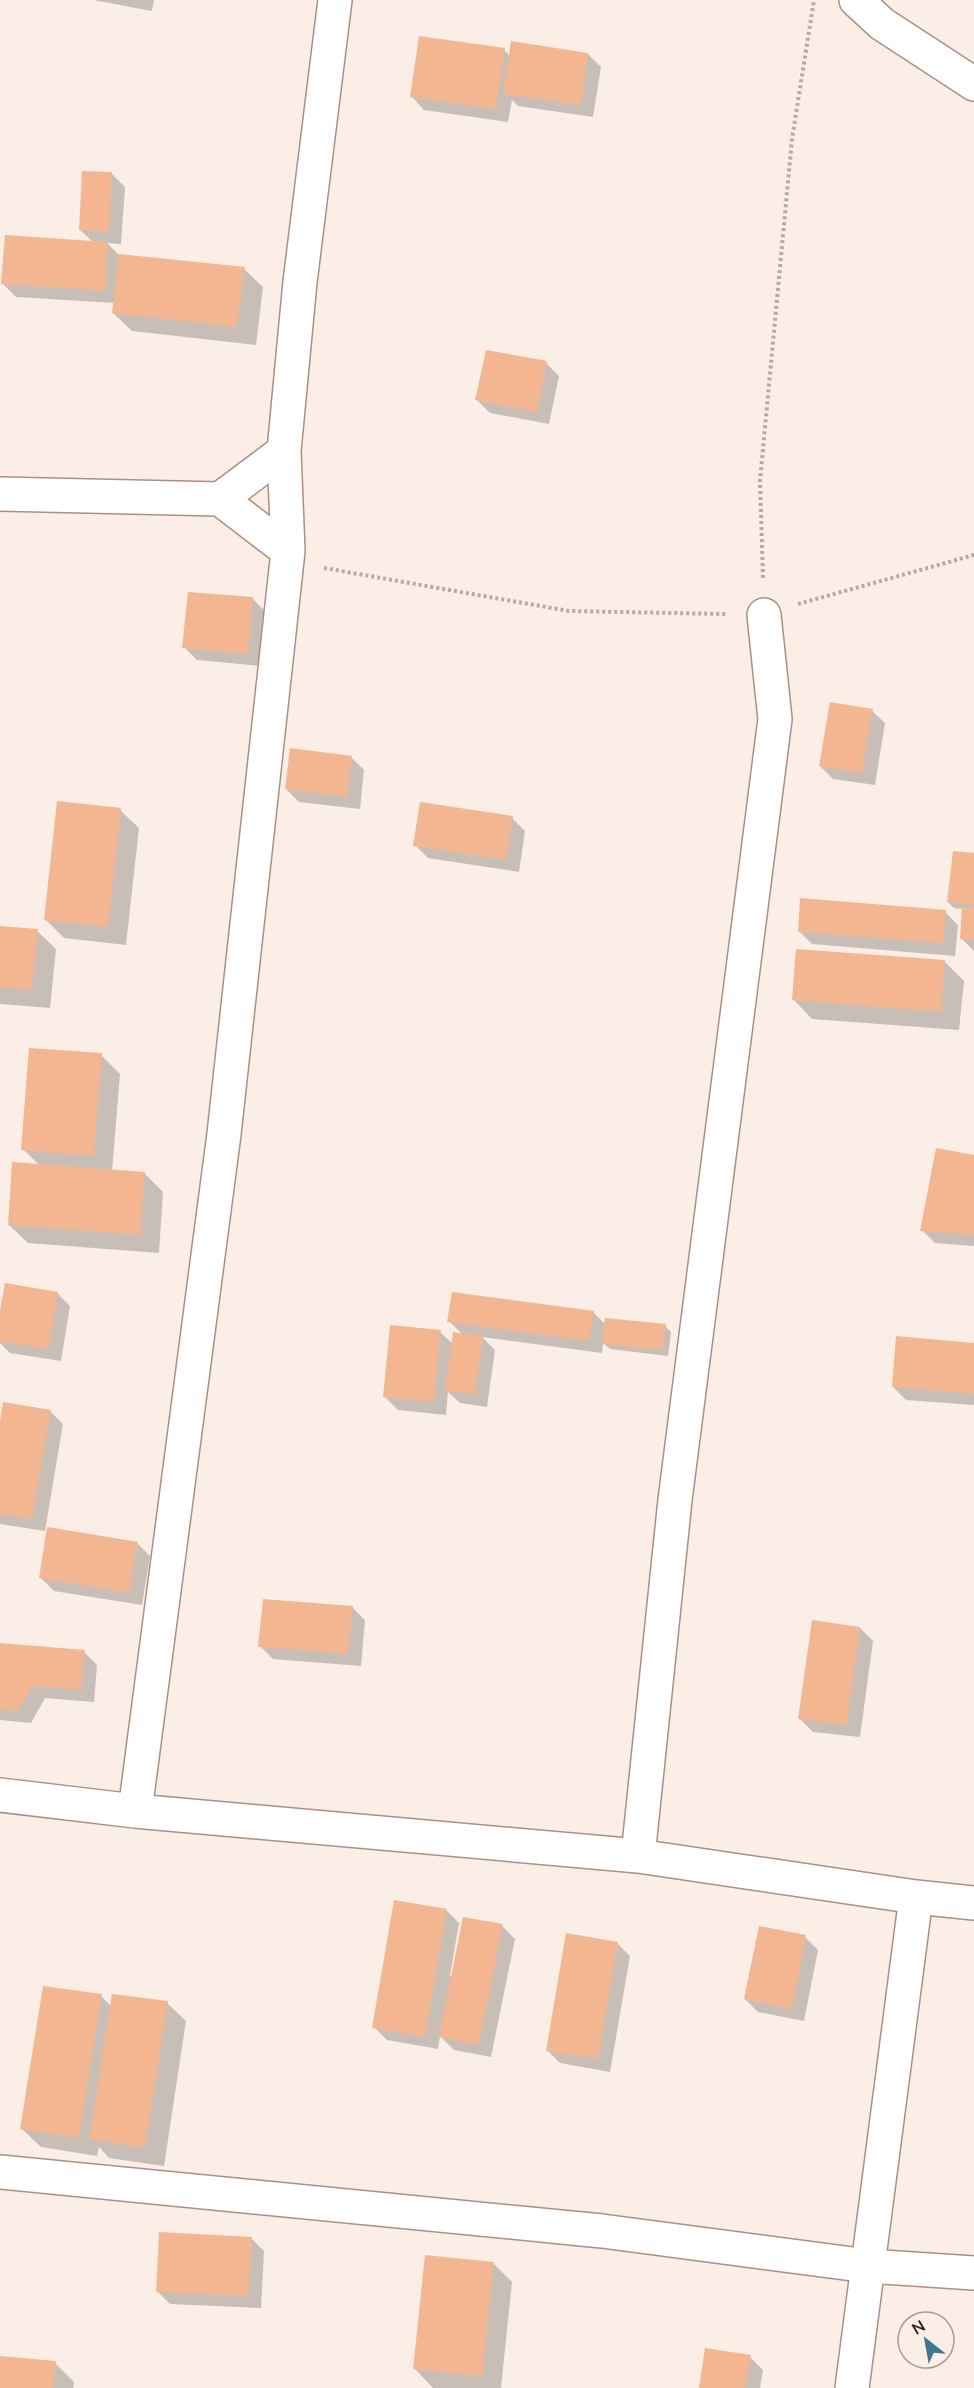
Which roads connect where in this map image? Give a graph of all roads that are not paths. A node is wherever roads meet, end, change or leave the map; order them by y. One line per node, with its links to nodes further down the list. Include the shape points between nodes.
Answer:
1 (335, 0): 4 (street, via 300,282)
2 (856, 0): 3 (street, via 882,24)
3 (974, 84)
4 (284, 451): 6 (street); 7 (street)
5 (0, 494): 6 (street)
6 (220, 499): 7 (street)
7 (288, 550): 10 (street, via 224,1134)
8 (764, 615): 11 (street, via 775,719 675,1500)
9 (0, 1795): 10 (street)
10 (135, 1811): 11 (street)
11 (638, 1856): 12 (street)
12 (916, 1897): 13 (street); 15 (street)
13 (974, 1903)
14 (0, 2172): 15 (street, via 602,2231)
15 (868, 2266): 16 (street); 17 (street)
16 (974, 2273)
17 (852, 2388)

